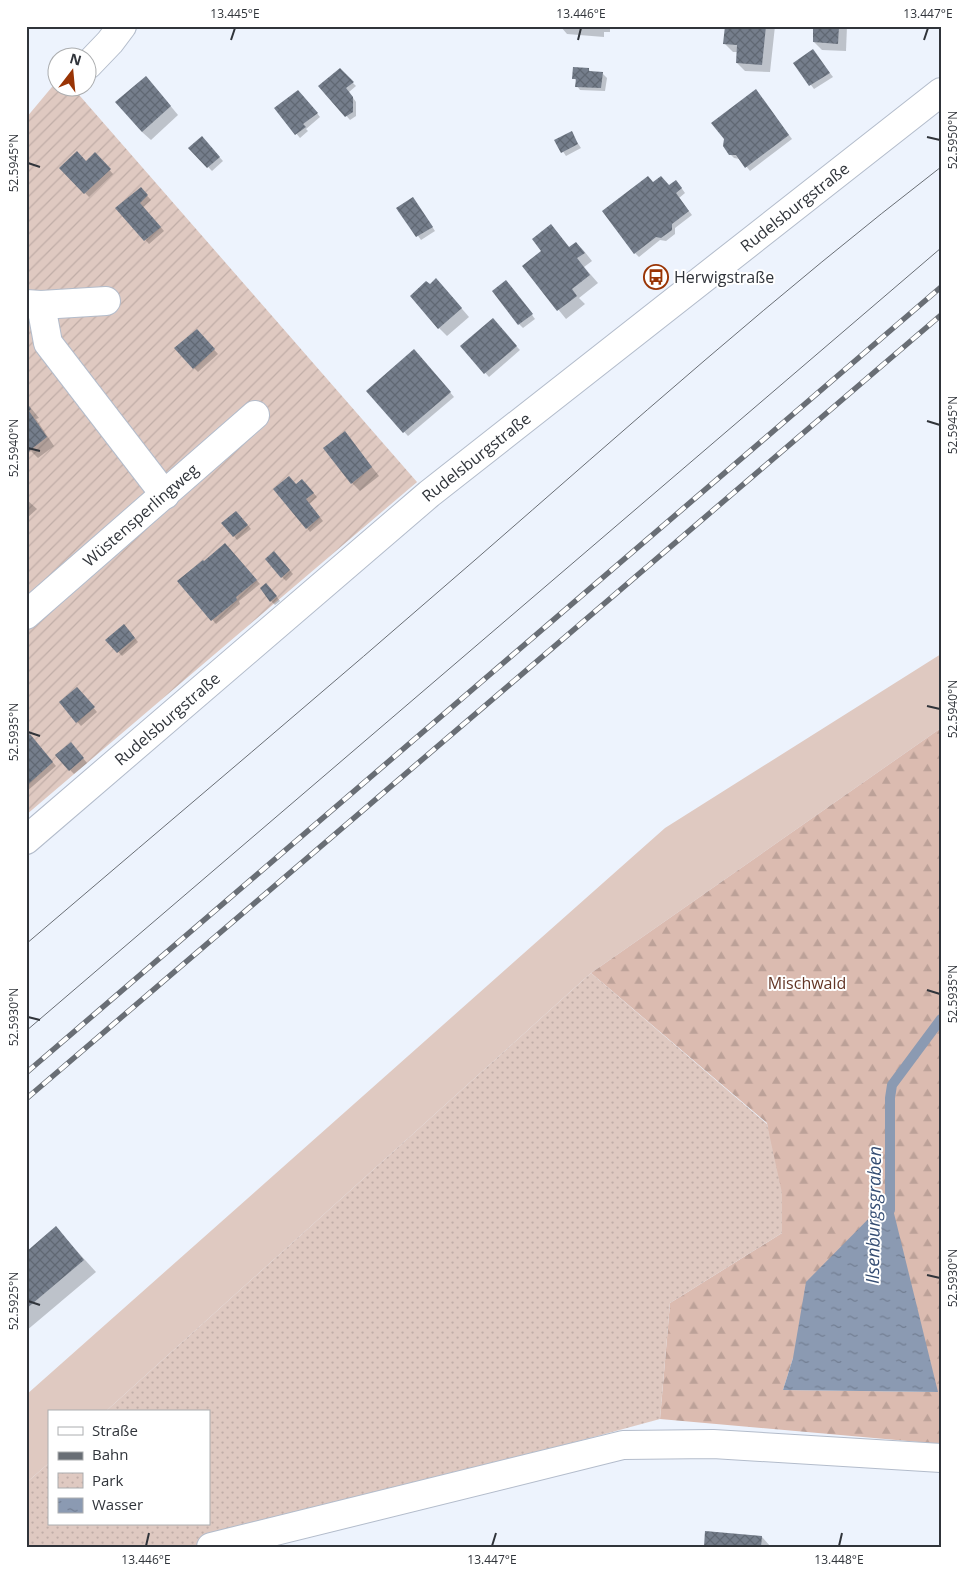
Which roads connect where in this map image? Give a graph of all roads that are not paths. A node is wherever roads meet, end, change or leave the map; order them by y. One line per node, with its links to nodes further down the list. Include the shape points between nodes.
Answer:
1 (122, 26): 2 (street)
2 (98, 55)
3 (941, 92): 9 (street, Rudelsburgstraße, via 429,494)
4 (106, 301): 5 (street)
5 (34, 304): 7 (street, via 48,343)
6 (255, 415): 7 (street, Wüstensperlingweg)
7 (165, 495): 8 (street, Wüstensperlingweg)
8 (26, 615)
9 (26, 840)
10 (941, 1458): 11 (street, via 714,1444 623,1445)
11 (211, 1547)

